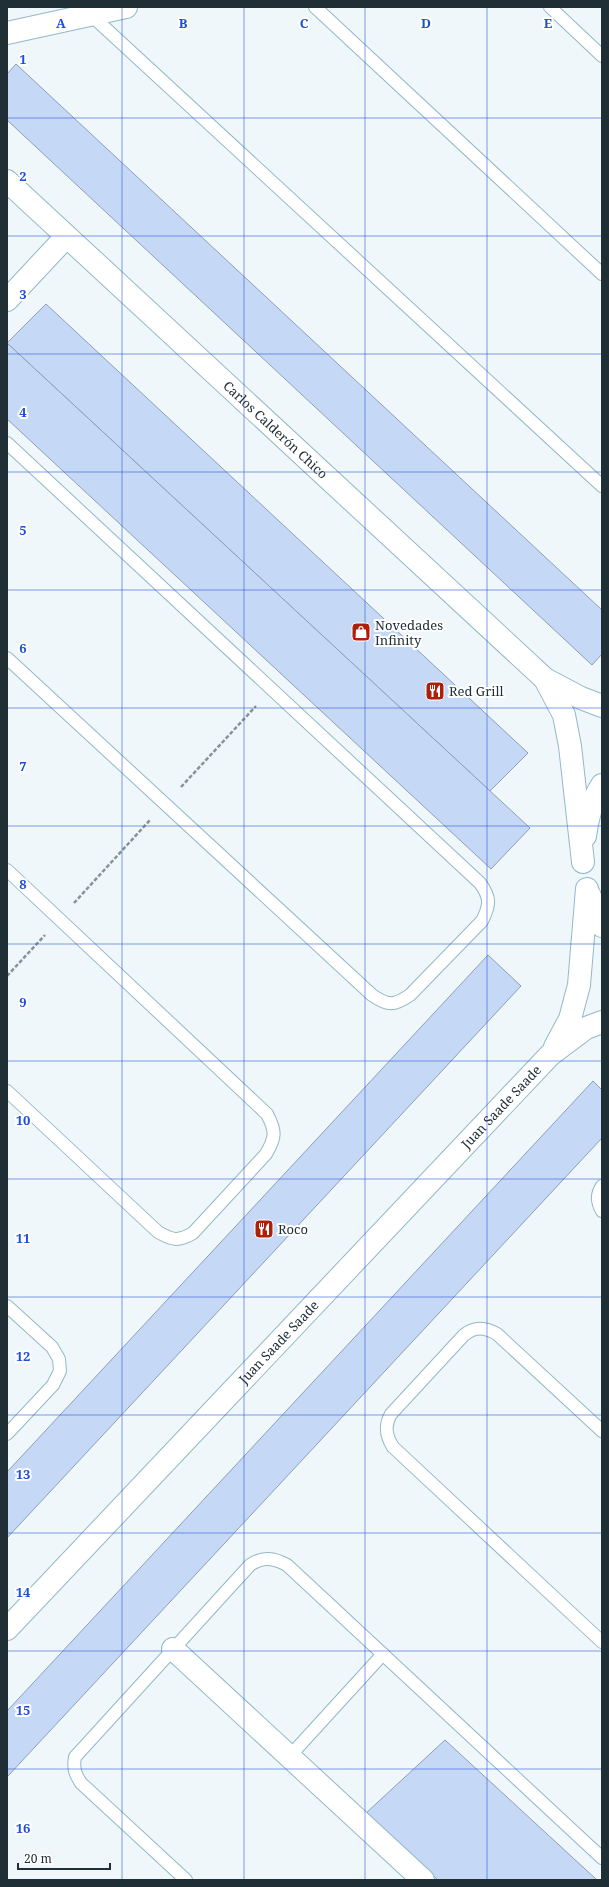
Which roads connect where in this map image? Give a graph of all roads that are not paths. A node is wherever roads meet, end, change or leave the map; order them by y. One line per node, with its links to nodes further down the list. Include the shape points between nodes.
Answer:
1 (126, 7): 4 (street)
2 (315, 7): 9 (lane)
3 (550, 7): 6 (lane)
4 (91, 15): 5 (street); 12 (lane)
5 (7, 33)
6 (602, 56)
7 (7, 180): 8 (street, Carlos Calderón Chico)
8 (66, 237): 10 (street); 14 (street, Carlos Calderón Chico)
9 (602, 274)
10 (7, 300)
11 (7, 443): 13 (lane, via 480,883 488,894 489,908 482,921 410,995 399,1003 383,1002 372,995)
12 (602, 486)
13 (7, 658)
14 (545, 679): 15 (street, via 580,698); 17 (street, via 564,715)
15 (602, 706)
16 (602, 784): 17 (street, via 586,826)
17 (583, 862): 19 (street)
18 (7, 870): 23 (lane, via 267,1114 274,1128 273,1143 266,1154 193,1232 184,1239 170,1239 158,1232)
19 (587, 889): 20 (street); 22 (street, via 579,986 570,1019)
20 (602, 926)
21 (602, 1022): 22 (street, via 586,1028)
22 (550, 1055): 29 (street, Juan Saade Saade)
23 (7, 1091)
24 (602, 1186): 25 (lane, via 598,1192 598,1206)
25 (602, 1211)
26 (7, 1306): 28 (lane, via 52,1347 59,1359 60,1371 53,1385)
27 (602, 1431): 30 (lane, via 497,1334 479,1328 464,1335 391,1414 386,1429 393,1447)
28 (7, 1434)
29 (7, 1629)
30 (602, 1642)
31 (173, 1649): 32 (lane, via 250,1565 258,1560 268,1559 278,1560 287,1565); 33 (street); 35 (lane, via 79,1750 73,1766 81,1783)
32 (383, 1654): 33 (lane); 34 (lane)
33 (289, 1757): 36 (street)
34 (602, 1858)
35 (186, 1880)
36 (423, 1880)

